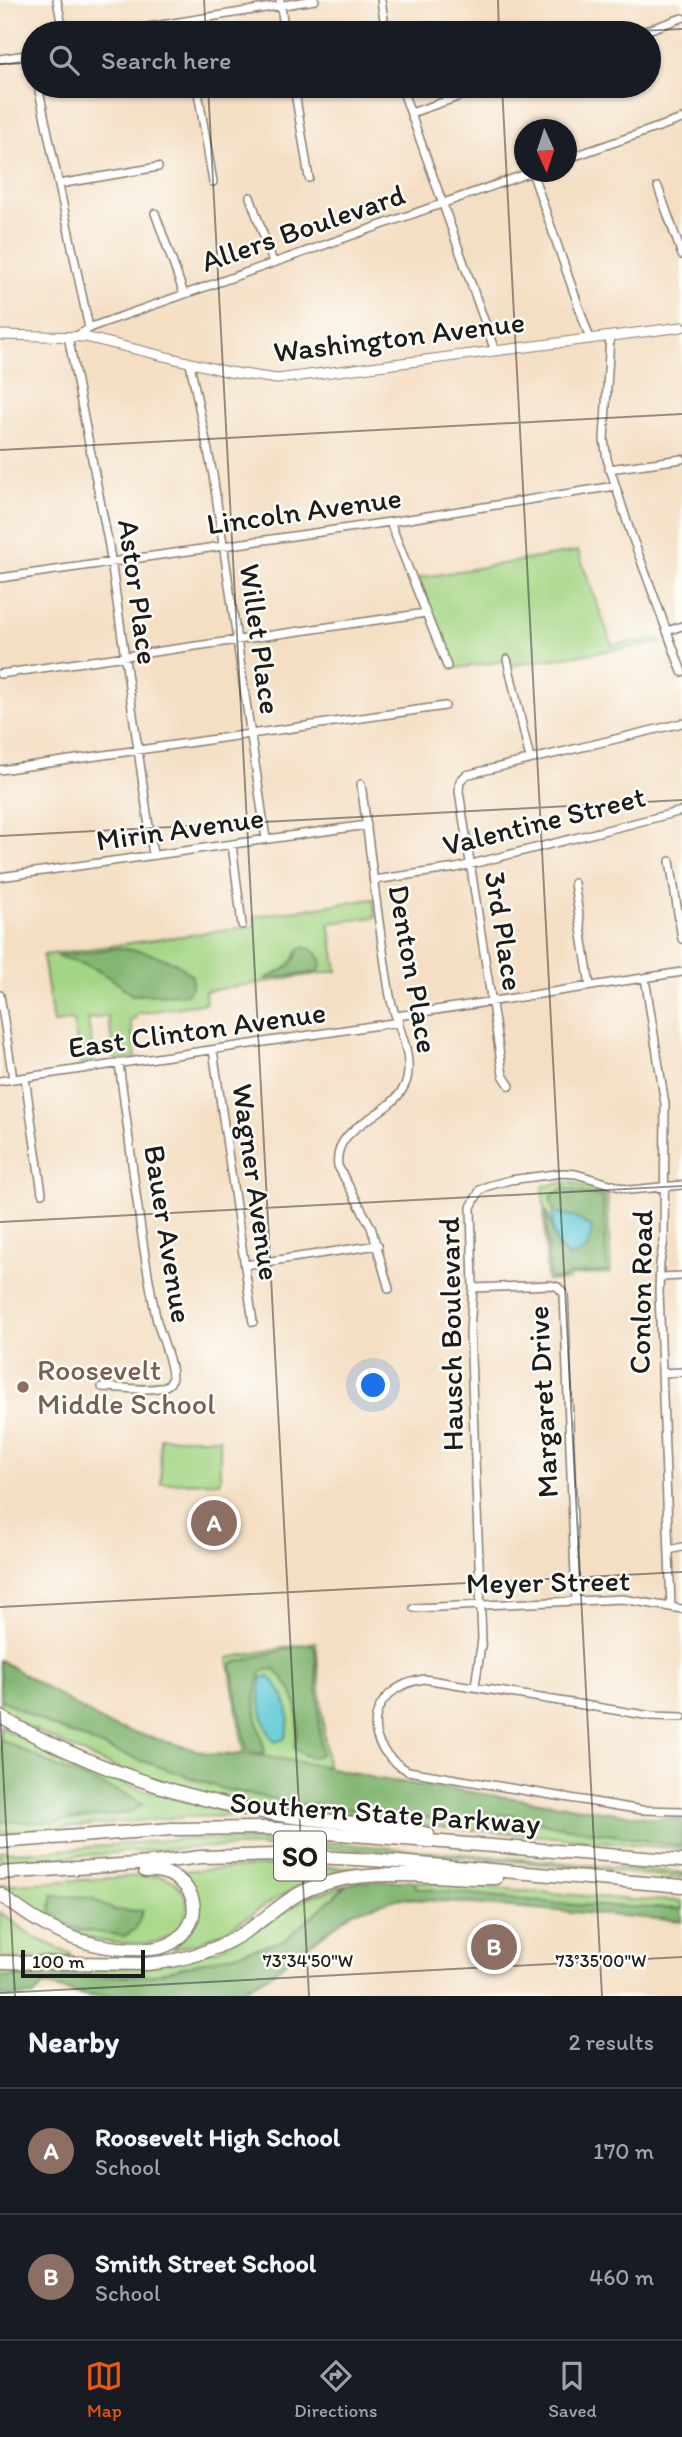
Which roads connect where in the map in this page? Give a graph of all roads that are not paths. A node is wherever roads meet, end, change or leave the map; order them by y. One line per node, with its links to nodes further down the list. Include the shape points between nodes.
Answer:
1 (57, 0): 6 (street)
2 (315, 0): 4 (street)
3 (381, 0): 9 (street)
4 (280, 3): 7 (street); 8 (street)
5 (682, 18): 10 (street)
6 (61, 21)
7 (191, 21)
8 (283, 21)
9 (384, 21)
10 (661, 25)
11 (21, 58): 12 (street)
12 (0, 59)
13 (41, 98): 26 (street)
14 (199, 98): 25 (street)
15 (296, 98): 22 (street)
16 (405, 98): 18 (street)
17 (455, 98): 18 (street)
18 (411, 113): 29 (street)
19 (682, 119): 20 (street)
20 (577, 155)
21 (158, 167): 26 (street)
22 (309, 178)
23 (514, 178): 29 (street, Allers Boulevard)
24 (535, 182): 39 (street)
25 (213, 183)
26 (59, 184): 35 (street)
27 (658, 187): 31 (street, via 676,225)
28 (250, 197): 32 (street)
29 (442, 203): 32 (street, Allers Boulevard); 40 (street)
30 (155, 214): 33 (street)
31 (682, 255)
32 (273, 262): 33 (street, Allers Boulevard)
33 (184, 294): 35 (street, Allers Boulevard)
34 (682, 327): 38 (street, Washington Avenue)
35 (89, 328): 37 (street, Allers Boulevard)
36 (0, 335): 37 (street, Washington Avenue)
37 (72, 336): 41 (street, Washington Avenue); 47 (street, Astor Place)
38 (610, 336): 39 (street, Washington Avenue); 43 (street, via 604,440)
39 (590, 339): 40 (street, Washington Avenue)
40 (495, 351): 41 (street, Washington Avenue, via 277,379)
41 (190, 363): 46 (street, Willet Place)
42 (682, 459): 43 (street)
43 (609, 469): 44 (street)
44 (615, 486): 45 (street, Lincoln Avenue); 51 (street)
45 (390, 522): 46 (street, Lincoln Avenue); 49 (street)
46 (224, 546): 47 (street, Lincoln Avenue); 52 (street, Willet Place)
47 (111, 562): 48 (street, Lincoln Avenue); 53 (street, Astor Place)
48 (0, 578)
49 (426, 614): 52 (street); 55 (street)
50 (682, 626): 51 (street)
51 (667, 631): 56 (street)
52 (238, 640): 53 (street); 60 (street, Willet Place)
53 (124, 656): 57 (street); 61 (street, Astor Place)
54 (507, 659): 62 (street)
55 (447, 666)
56 (682, 672)
57 (0, 674)
58 (445, 706): 60 (street)
59 (682, 723): 62 (street)
60 (251, 734): 61 (street); 67 (street, Willet Place)
61 (138, 751): 63 (street); 69 (street, Astor Place)
62 (530, 759): 71 (street, 3rd Place, via 460,780)
63 (0, 770)
64 (361, 784): 66 (street, Denton Place)
65 (682, 811): 71 (street, Valentine Street)
66 (366, 825): 67 (street, Mirin Avenue); 73 (street, Denton Place)
67 (266, 839): 68 (street, Mirin Avenue)
68 (232, 844): 69 (street, Mirin Avenue); 75 (street)
69 (153, 855): 72 (street, Mirin Avenue)
70 (670, 861): 76 (street)
71 (470, 863): 73 (street, Valentine Street); 81 (street, 3rd Place)
72 (0, 877)
73 (374, 880): 82 (street, Denton Place)
74 (573, 883): 79 (street)
75 (242, 925)
76 (682, 939)
77 (682, 972): 78 (street)
78 (645, 978): 79 (street); 90 (street, Conlon Road, via 665,1104)
79 (590, 986): 81 (street)
80 (0, 995): 86 (street)
81 (492, 1001): 82 (street, East Clinton Avenue); 88 (street, 3rd Place, via 503,1075)
82 (398, 1019): 83 (street, East Clinton Avenue); 92 (street, Denton Place, via 407,1063 404,1088 393,1102 348,1135 337,1155 338,1166)
83 (213, 1050): 84 (street, East Clinton Avenue); 93 (street, Wagner Avenue)
84 (119, 1064): 85 (street, East Clinton Avenue); 101 (street, Bauer Avenue, via 156,1319 172,1378 160,1389)
85 (24, 1078): 86 (street, East Clinton Avenue); 91 (street)
86 (13, 1079): 87 (street, East Clinton Avenue)
87 (0, 1081)
88 (510, 1086)
89 (682, 1185): 90 (street, Hausch Boulevard)
90 (665, 1186): 95 (street, Conlon Road); 96 (street, Hausch Boulevard, via 630,1190 563,1173 488,1186 476,1195 471,1207)
91 (42, 1193)
92 (378, 1245): 93 (street); 97 (street, Denton Place)
93 (245, 1265): 98 (street, Wagner Avenue)
94 (682, 1276): 95 (street)
95 (660, 1277): 100 (street, Conlon Road)
96 (473, 1288): 104 (street, Margaret Drive, via 551,1285 564,1294); 105 (street, Hausch Boulevard, via 470,1330)
97 (389, 1289)
98 (253, 1322)
99 (682, 1372): 100 (street)
100 (662, 1373): 103 (street, Conlon Road)
101 (102, 1387)
102 (682, 1547): 103 (street)
103 (669, 1550): 106 (street, Conlon Road)
104 (576, 1601): 105 (street, Meyer Street); 106 (street, Meyer Street, via 623,1599)
105 (481, 1605): 107 (street, Meyer Street); 109 (street, Hausch Boulevard, via 482,1639)
106 (671, 1607): 108 (street, Meyer Street)
107 (414, 1608)
108 (682, 1609)
109 (475, 1686): 111 (street); 112 (street, via 424,1679 394,1689 381,1705 375,1725 380,1746 393,1763 408,1771 642,1810)
110 (0, 1717): 114 (highway, via 110,1769 214,1802 313,1820 405,1829)
111 (682, 1717)
112 (682, 1811)
113 (0, 1842): 114 (highway, Southern State Parkway / SO, via 234,1828)
114 (462, 1843): 115 (highway, Southern State Parkway / SO)
115 (682, 1861)
116 (33, 1871): 117 (highway, Southern State Parkway / SO); 118 (highway, Southern State Parkway / SO, via 280,1855); 121 (highway, via 170,1873 188,1890 192,1916 184,1933 169,1945 116,1948 62,1935)
117 (0, 1873)
118 (566, 1877): 119 (highway, Southern State Parkway / SO); 120 (highway, via 366,1875)
119 (682, 1886)
120 (300, 1893): 122 (highway, via 214,1940 177,1952 142,1956 101,1953 62,1943); 123 (highway, via 235,1938 180,1959 146,1964)
121 (0, 1894)
122 (0, 1902)
123 (0, 1962)

